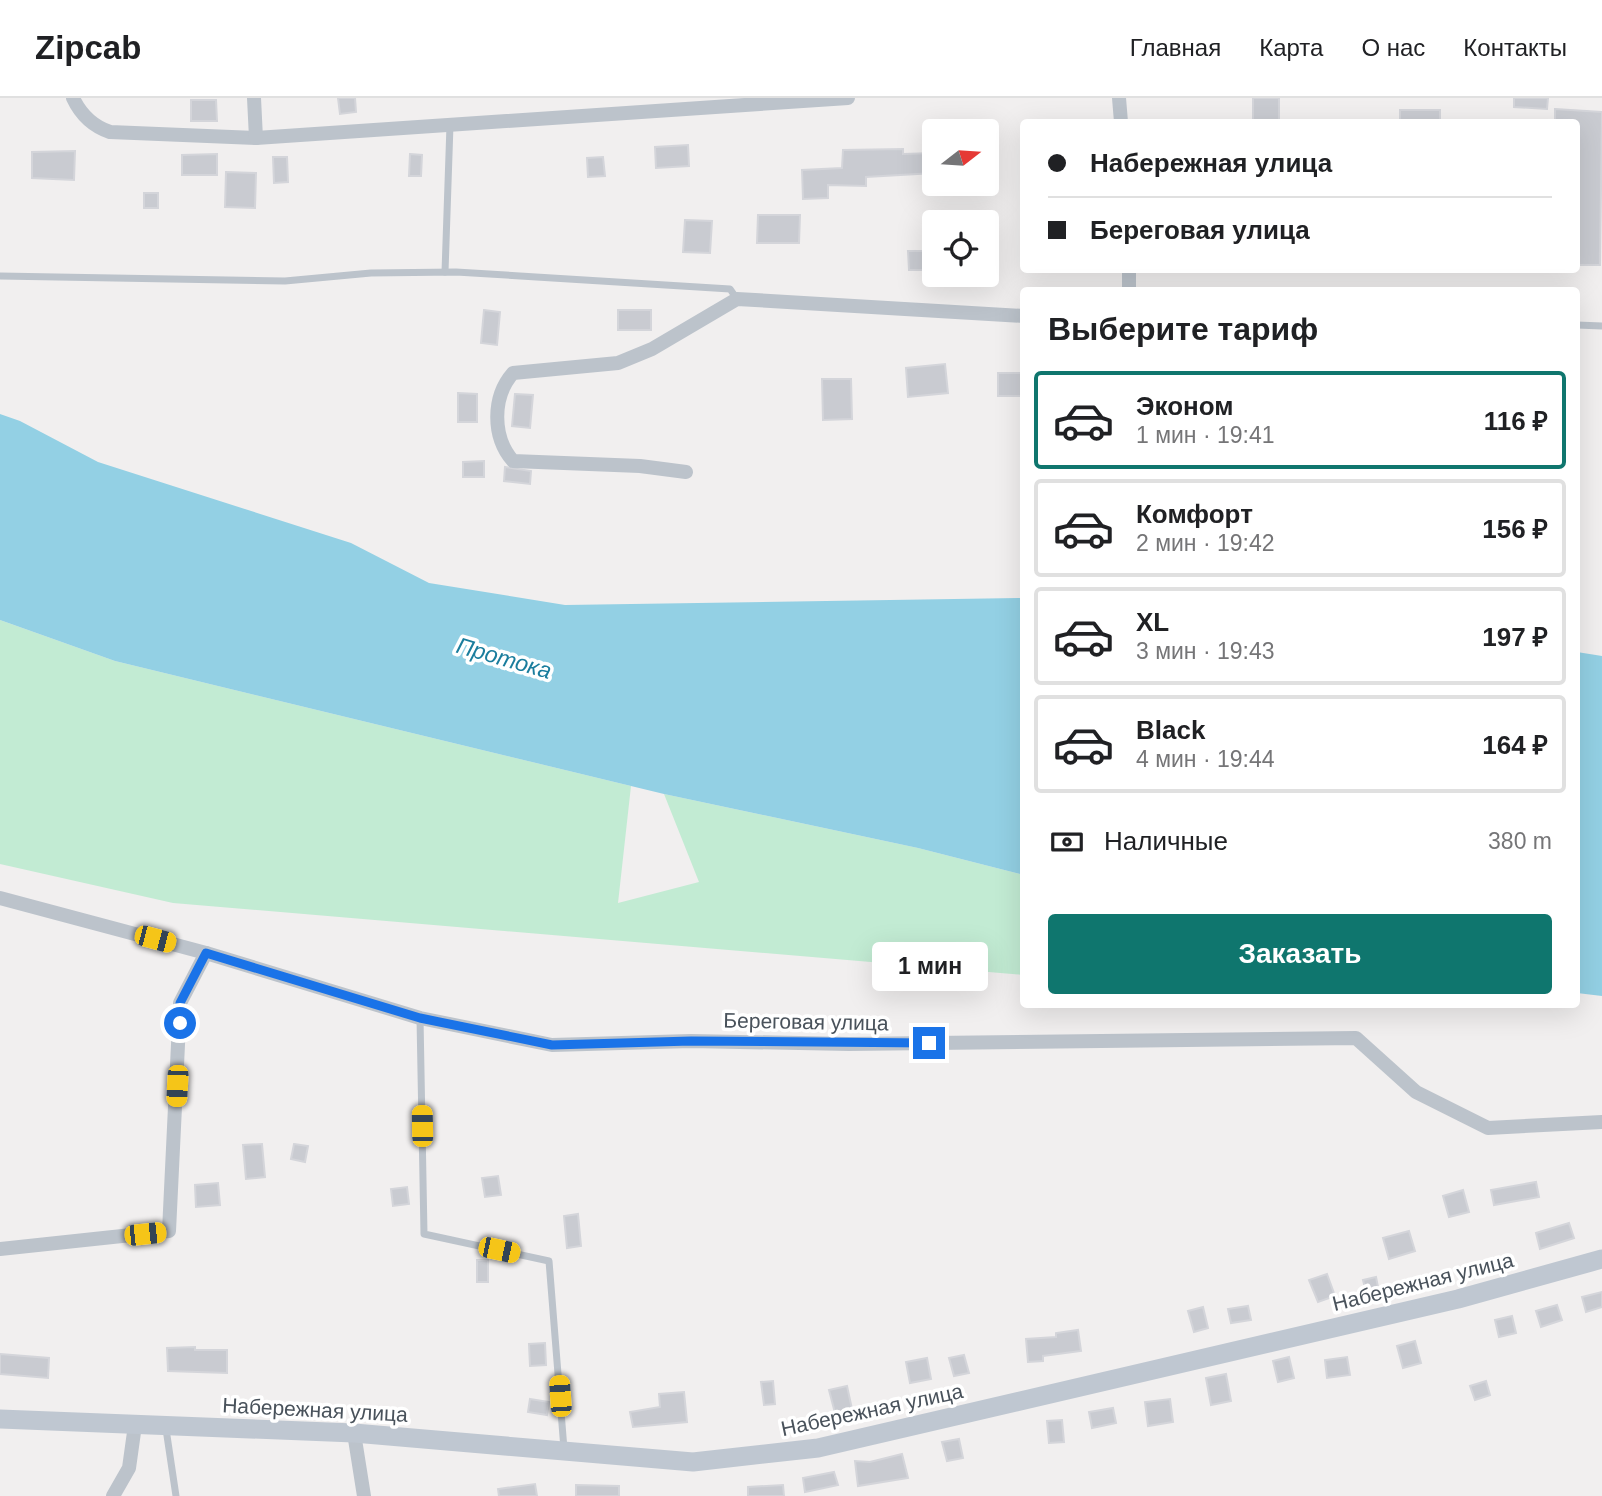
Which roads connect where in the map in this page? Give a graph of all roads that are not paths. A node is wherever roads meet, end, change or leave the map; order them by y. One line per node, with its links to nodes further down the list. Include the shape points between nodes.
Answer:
1 (73, 98): 7 (street, via 96,127 110,132)
2 (254, 98): 7 (street)
3 (848, 98): 6 (street)
4 (1119, 98): 5 (street)
5 (1121, 119)
6 (450, 125): 7 (street); 8 (lane)
7 (256, 138)
8 (445, 272): 9 (lane, via 371,272 285,281); 10 (lane, via 730,289)
9 (0, 276)
10 (737, 299): 11 (street); 14 (street, via 652,349 618,363 513,373 502,386 499,435 513,461)
11 (1020, 316)
12 (1580, 325): 13 (lane)
13 (1602, 326)
14 (686, 472)
15 (0, 898): 16 (street, Береговая улица)
16 (206, 953): 17 (street, Береговая улица); 19 (street, via 180,1003 169,1231)
17 (420, 1018): 18 (street, Береговая улица, via 552,1045 1356,1038 1416,1092 1488,1128); 25 (lane, via 424,1234 549,1261)
18 (1602, 1122)
19 (0, 1249)
20 (1602, 1259): 25 (street, Набережная улица, via 1458,1298 818,1448 693,1462)
21 (165, 1418): 27 (lane)
22 (0, 1419): 23 (street, Набережная улица)
23 (135, 1424): 24 (street, Набережная улица); 26 (street, via 129,1468)
24 (354, 1433): 25 (street, Набережная улица); 28 (street)
25 (564, 1450)
26 (113, 1496)
27 (176, 1496)
28 (364, 1496)

